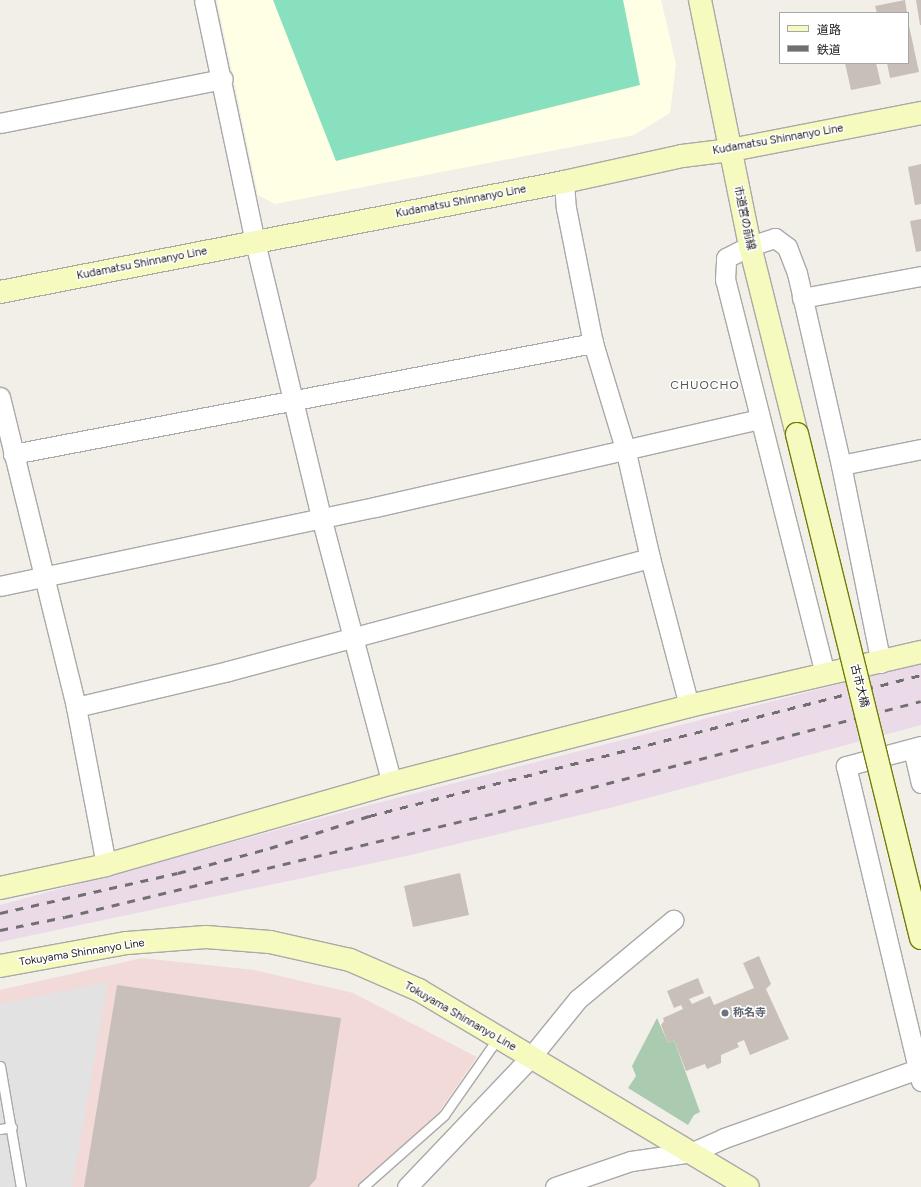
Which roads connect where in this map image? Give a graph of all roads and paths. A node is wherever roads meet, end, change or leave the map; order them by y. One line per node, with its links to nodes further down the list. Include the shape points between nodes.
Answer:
1 (204, 0): 3 (street)
2 (700, 0): 6 (street, 市道宮の前線)
3 (223, 79): 5 (street); 8 (street)
4 (921, 113): 6 (street, Kudamatsu Shinnanyo Line)
5 (0, 123)
6 (731, 150): 7 (street, Kudamatsu Shinnanyo Line, via 682,156); 9 (street, 市道宮の前線)
7 (564, 182): 8 (street, Kudamatsu Shinnanyo Line); 13 (street, via 566,208)
8 (255, 242): 11 (street, Kudamatsu Shinnanyo Line); 15 (street)
9 (750, 246): 12 (street, via 775,238 787,247 797,273); 16 (street, via 726,258 725,280); 17 (street, 市道宮の前線)
10 (921, 276): 12 (street)
11 (0, 292)
12 (802, 298): 21 (street)
13 (593, 343): 15 (street); 18 (street)
14 (0, 398): 20 (street)
15 (293, 399): 20 (street); 22 (street)
16 (760, 419): 18 (street); 29 (street)
17 (797, 434): 38 (street, 古市大橋, bridge)
18 (625, 448): 22 (street, via 375,507); 23 (street)
19 (921, 449): 21 (street)
20 (13, 454): 24 (street)
21 (841, 465): 28 (street)
22 (322, 517): 24 (street); 26 (street)
23 (650, 558): 26 (street); 30 (street)
24 (45, 578): 25 (street); 31 (street)
25 (0, 586)
26 (352, 637): 31 (street); 33 (street)
27 (921, 652): 28 (street)
28 (881, 663): 29 (street)
29 (825, 674): 30 (street)
30 (689, 706): 33 (street)
31 (76, 707): 35 (street)
32 (917, 747): 34 (street); 43 (street, via 846,766)
33 (392, 783): 35 (street)
34 (921, 783)
35 (106, 865): 36 (street)
36 (0, 888)
37 (673, 920): 41 (street, via 578,999)
38 (921, 938)
39 (0, 966): 40 (street, Tokuyama Shinnanyo Line, via 126,943 206,937 270,942 350,960 418,990)
40 (498, 1038): 41 (street, Tokuyama Shinnanyo Line); 48 (lane, via 444,1115)
41 (530, 1058): 46 (street, Tokuyama Shinnanyo Line); 49 (street)
42 (0, 1066): 44 (lane)
43 (920, 1073): 46 (street, via 724,1138)
44 (12, 1127): 45 (lane); 47 (lane)
45 (0, 1129)
46 (693, 1152): 50 (street, via 631,1161); 51 (street, Tokuyama Shinnanyo Line)
47 (21, 1187)
48 (363, 1187)
49 (407, 1187)
50 (555, 1187)
51 (748, 1187)

